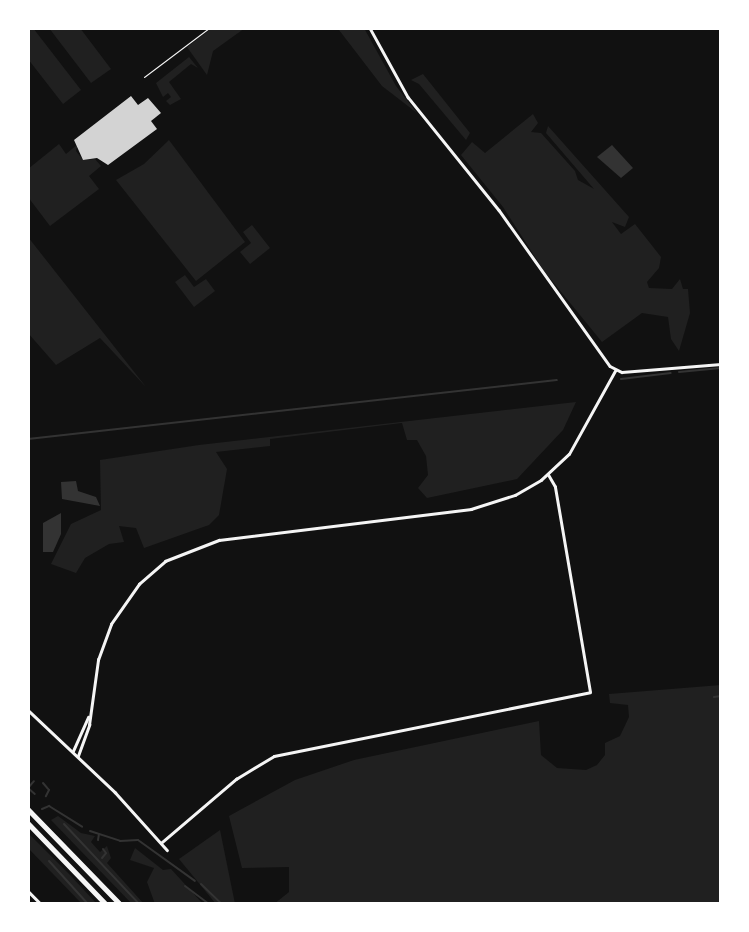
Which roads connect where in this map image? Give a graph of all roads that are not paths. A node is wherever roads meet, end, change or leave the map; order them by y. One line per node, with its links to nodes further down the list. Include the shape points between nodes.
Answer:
1 (209, 28): 3 (lane)
2 (370, 28): 5 (street, via 408,97 499,210)
3 (144, 77)
4 (721, 364): 5 (street)
5 (615, 371): 6 (street, via 576,444)
6 (548, 475): 8 (street, via 515,495 471,509 219,540 180,553 149,573 120,608 99,660); 13 (street, via 555,487 590,692 274,756 236,779)
7 (28, 710): 9 (street)
8 (88, 717): 9 (street); 10 (street)
9 (73, 751): 10 (street)
10 (78, 756): 13 (street)
11 (28, 809): 18 (highway)
12 (28, 823): 17 (highway)
13 (161, 843): 14 (street)
14 (167, 850)
15 (28, 891): 16 (street)
16 (41, 904)
17 (106, 904)
18 (120, 904)

